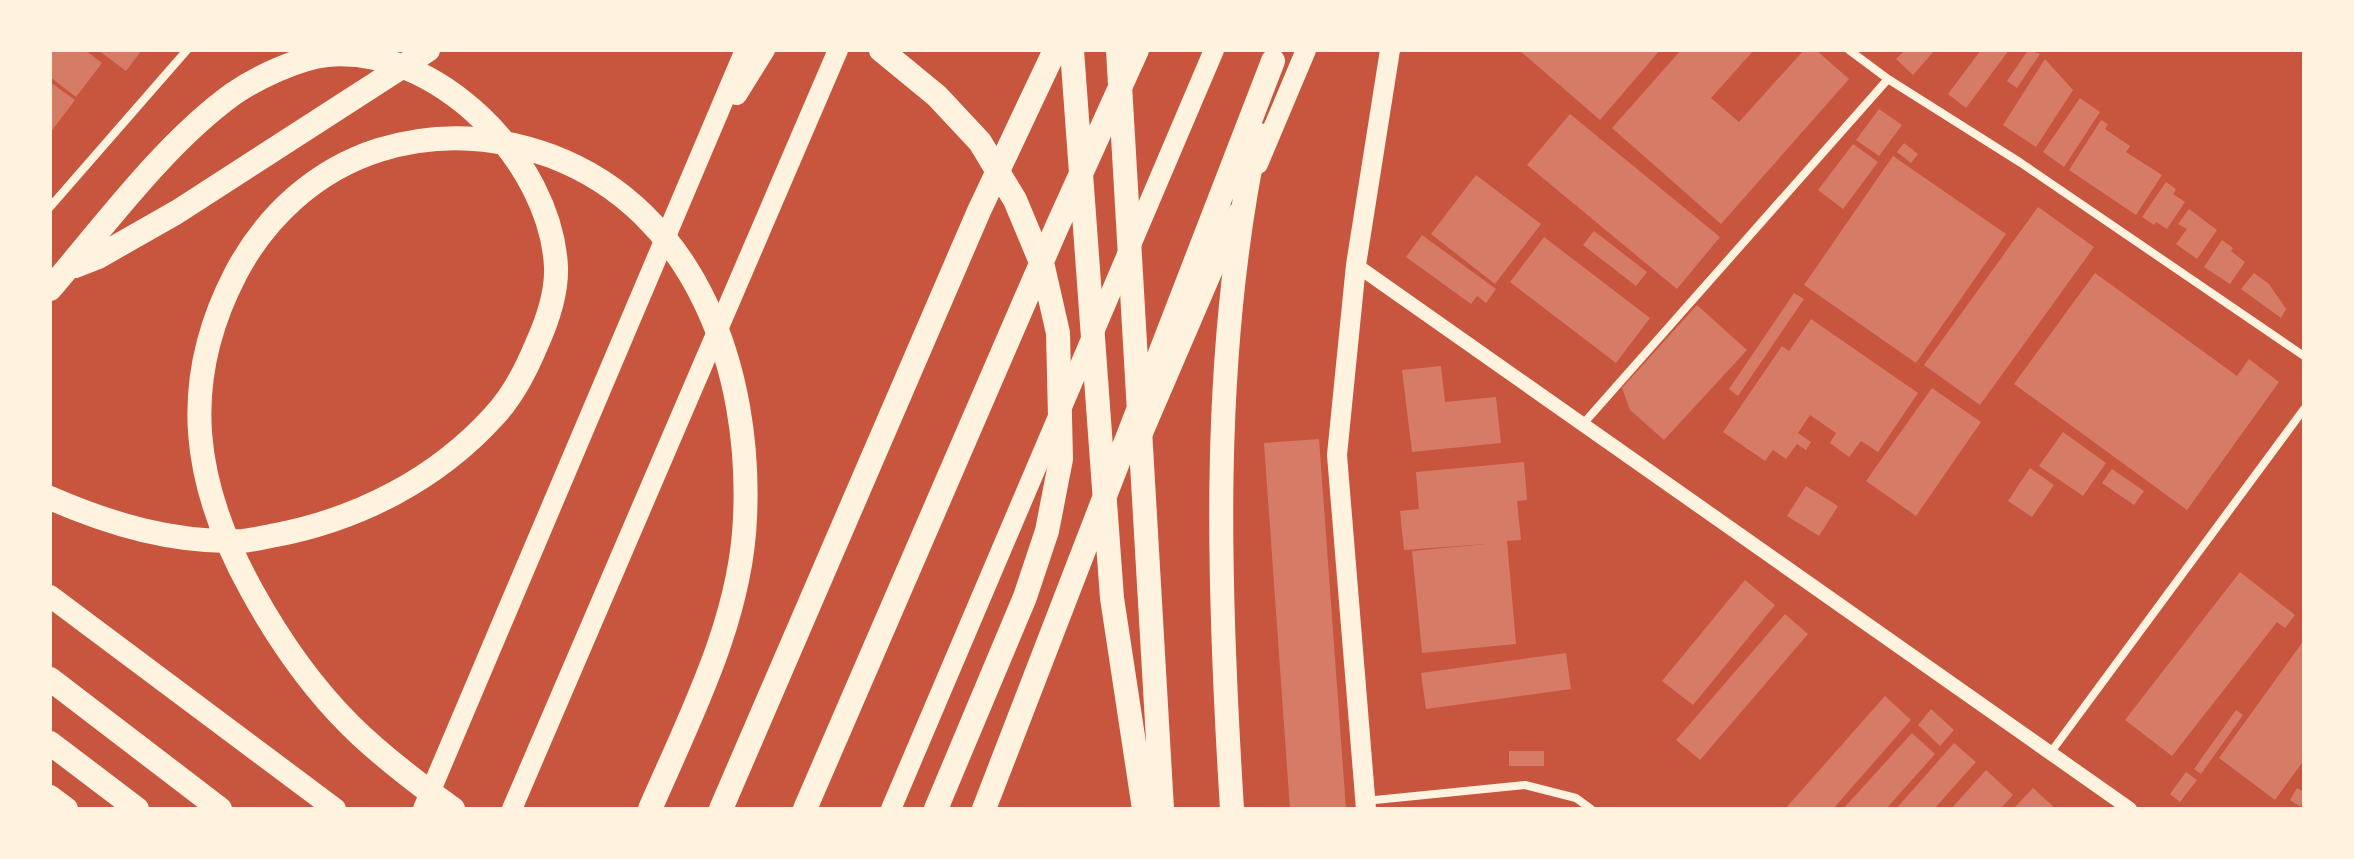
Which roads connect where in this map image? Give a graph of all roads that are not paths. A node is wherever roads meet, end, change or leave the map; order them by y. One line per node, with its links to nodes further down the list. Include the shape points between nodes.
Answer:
1 (187, 50): 20 (street)
2 (428, 50): 18 (highway)
3 (440, 50): 18 (highway)
4 (745, 50): 19 (main road)
5 (765, 50): 19 (main road)
6 (838, 50): 43 (main road)
7 (881, 50): 48 (highway, via 937,96 980,142 1015,200 1037,253 1058,333 1061,459 1047,531 1025,597)
8 (1055, 50): 45 (highway, via 979,211)
9 (1072, 50): 50 (highway, via 1112,598)
10 (1118, 50): 51 (highway)
11 (1137, 50): 46 (highway)
12 (1214, 50): 47 (main road)
13 (1306, 50): 49 (main road)
14 (1390, 50): 21 (main road)
15 (1849, 50): 17 (street)
16 (1274, 55): 49 (highway); 52 (highway, via 1236,267 1220,480)
17 (1888, 79): 24 (street); 26 (street)
18 (376, 84): 22 (highway, via 177,212 98,257)
19 (704, 150): 41 (main road)
20 (50, 207)
21 (1356, 265): 26 (street); 34 (main road, via 1337,455)
22 (50, 276)
23 (50, 289): 27 (highway, via 139,185 233,94 278,69 326,55 372,58 425,76 493,129 528,176 550,222 556,270 548,319 527,367 497,414 457,453 415,483 363,509 306,529 245,541 179,539 119,525)
24 (2304, 356)
25 (2304, 409): 31 (street)
26 (1583, 424): 31 (street)
27 (50, 498)
28 (50, 596): 40 (highway)
29 (50, 679): 39 (highway)
30 (50, 743): 38 (highway)
31 (2051, 752): 35 (street)
32 (50, 797): 37 (highway)
33 (50, 805): 36 (highway)
34 (1366, 805): 53 (street, via 1525,785 1576,798)
35 (2124, 807)
36 (55, 809)
37 (66, 809)
38 (137, 809)
39 (220, 809)
40 (335, 809)
41 (423, 809)
42 (453, 809): 44 (highway, via 351,726 306,676 266,616 234,560 210,498 200,447 199,392 207,343 227,290 251,245 285,205 331,171 375,151 425,138 472,137 521,145 569,163 608,184 643,212 678,251 724,347 745,458 745,520 736,587 716,654)
43 (512, 809)
44 (650, 809)
45 (721, 809)
46 (805, 809)
47 (891, 809)
48 (936, 809)
49 (984, 809)
50 (1144, 809)
51 (1162, 809)
52 (1232, 809)
53 (1591, 809)

